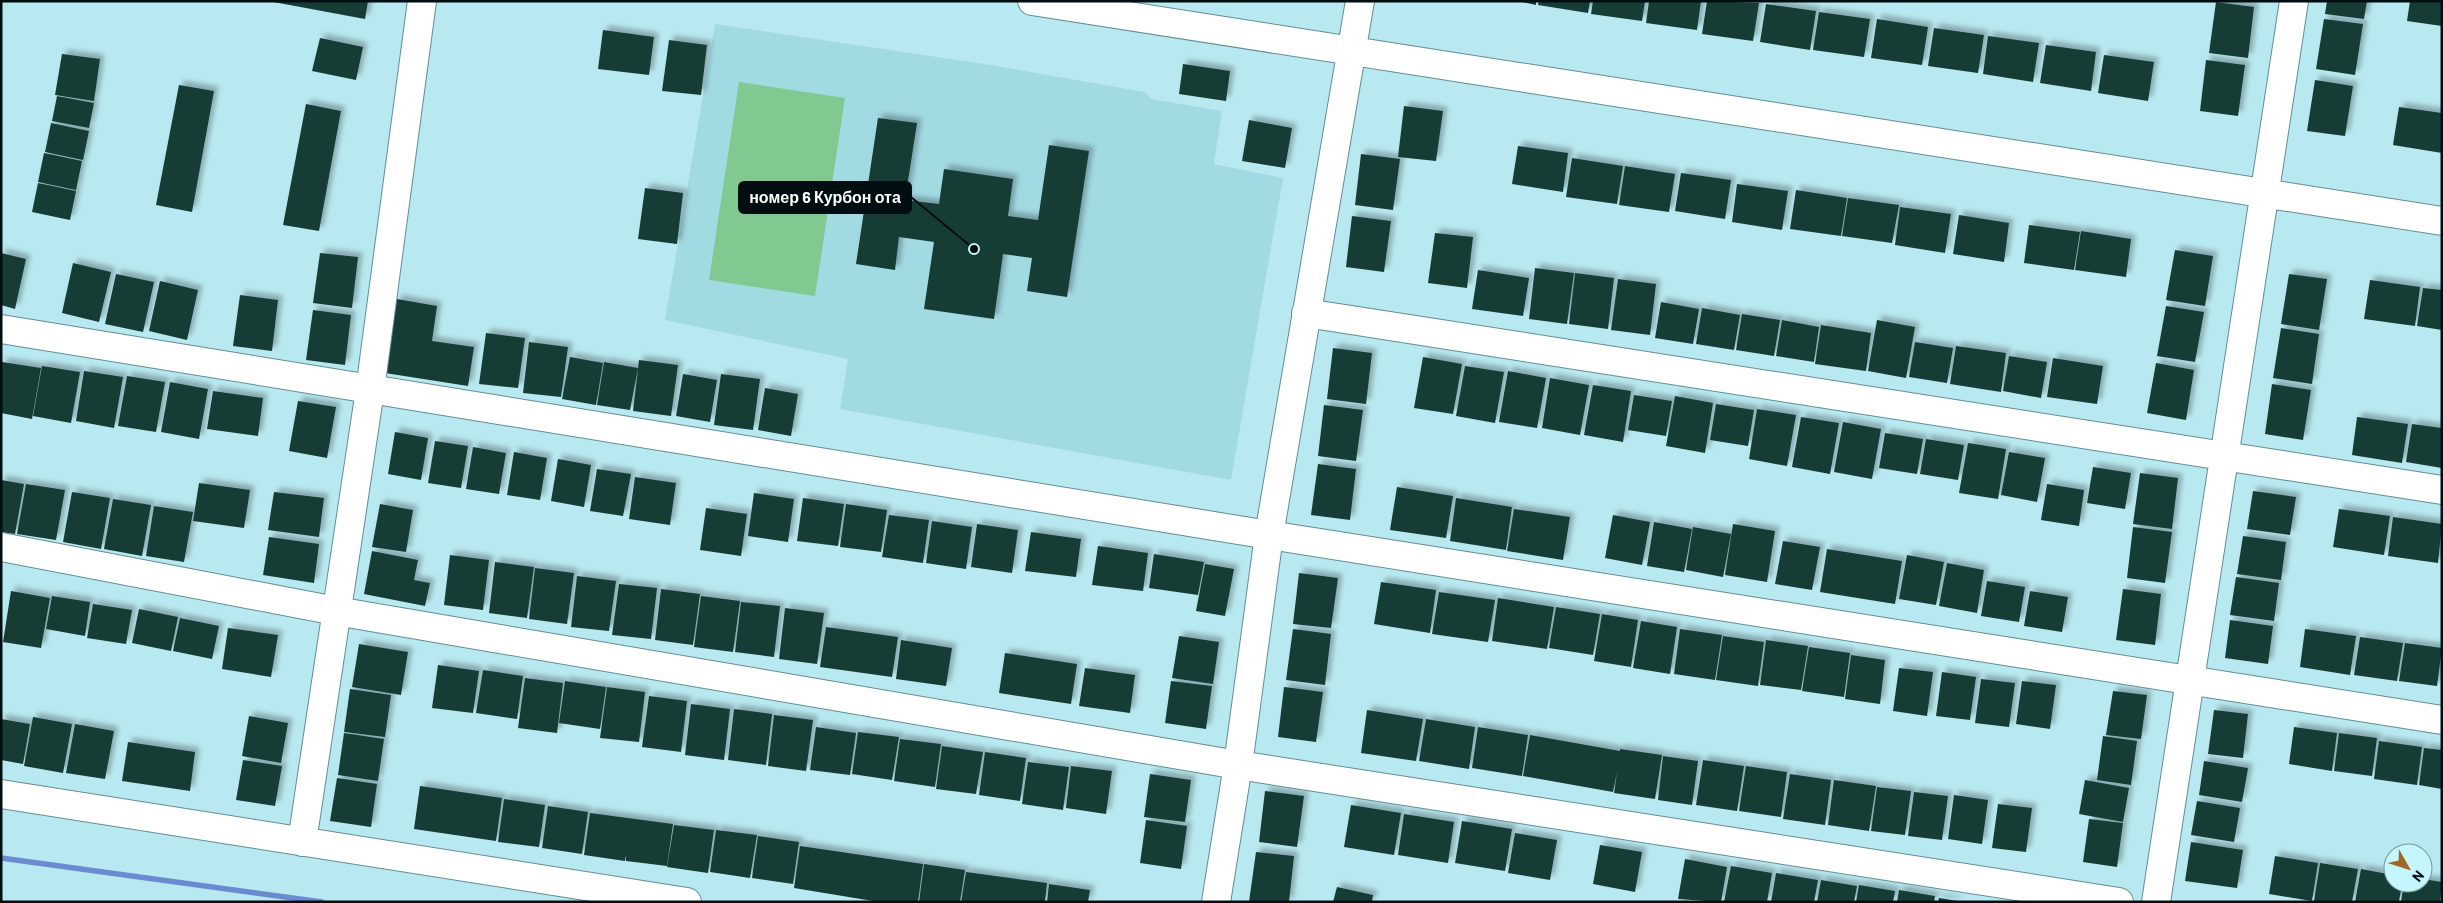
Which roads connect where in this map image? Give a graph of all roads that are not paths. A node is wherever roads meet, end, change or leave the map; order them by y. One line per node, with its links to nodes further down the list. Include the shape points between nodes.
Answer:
1 (422, 1): 10 (street)
2 (1032, 1): 5 (street)
3 (1360, 1): 5 (street)
4 (2294, 1): 6 (street)
5 (1352, 52): 6 (street); 8 (street)
6 (2266, 194): 7 (street); 11 (street)
7 (2442, 221)
8 (1306, 314): 11 (street); 13 (street)
9 (1, 329): 10 (street)
10 (370, 390): 13 (street); 15 (street)
11 (2226, 456): 12 (street); 16 (street)
12 (2442, 490)
13 (1269, 535): 16 (street); 18 (street)
14 (1, 547): 15 (street)
15 (336, 610): 18 (street); 20 (street)
16 (2188, 680): 17 (street); 24 (street)
17 (2442, 720)
18 (1238, 765): 22 (street); 23 (street)
19 (1, 794): 20 (street)
20 (302, 842): 21 (street)
21 (687, 902)
22 (1216, 902)
23 (2120, 902)
24 (2156, 902)

